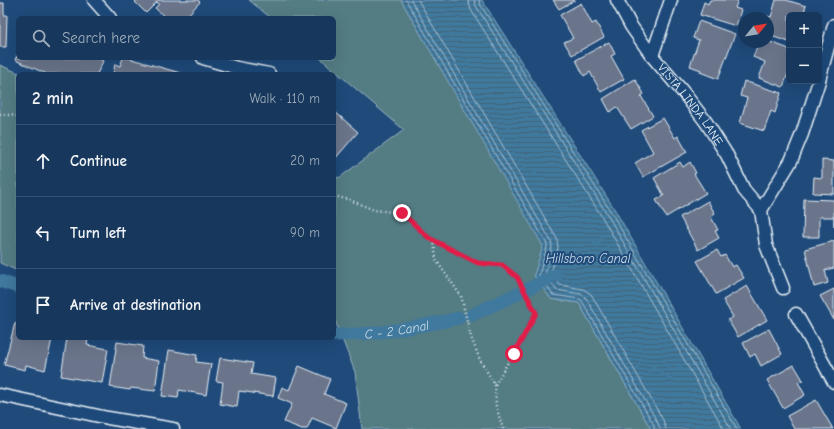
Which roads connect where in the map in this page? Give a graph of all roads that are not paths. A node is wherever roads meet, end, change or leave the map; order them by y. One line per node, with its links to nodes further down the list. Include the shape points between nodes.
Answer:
1 (94, 0): 4 (street)
2 (617, 0): 6 (street, VISTA LINDA LANE)
3 (671, 0): 6 (street)
4 (108, 16)
5 (834, 26): 8 (street)
6 (652, 56): 11 (street, VISTA LINDA LANE, via 706,122 727,155 744,190)
7 (210, 60): 9 (street)
8 (822, 70)
9 (258, 72)
10 (818, 84): 11 (street, via 791,161)
11 (761, 210): 12 (street, via 766,245)
12 (783, 288)
13 (796, 314): 14 (street)
14 (834, 382)
15 (0, 395): 16 (street)
16 (173, 429)

